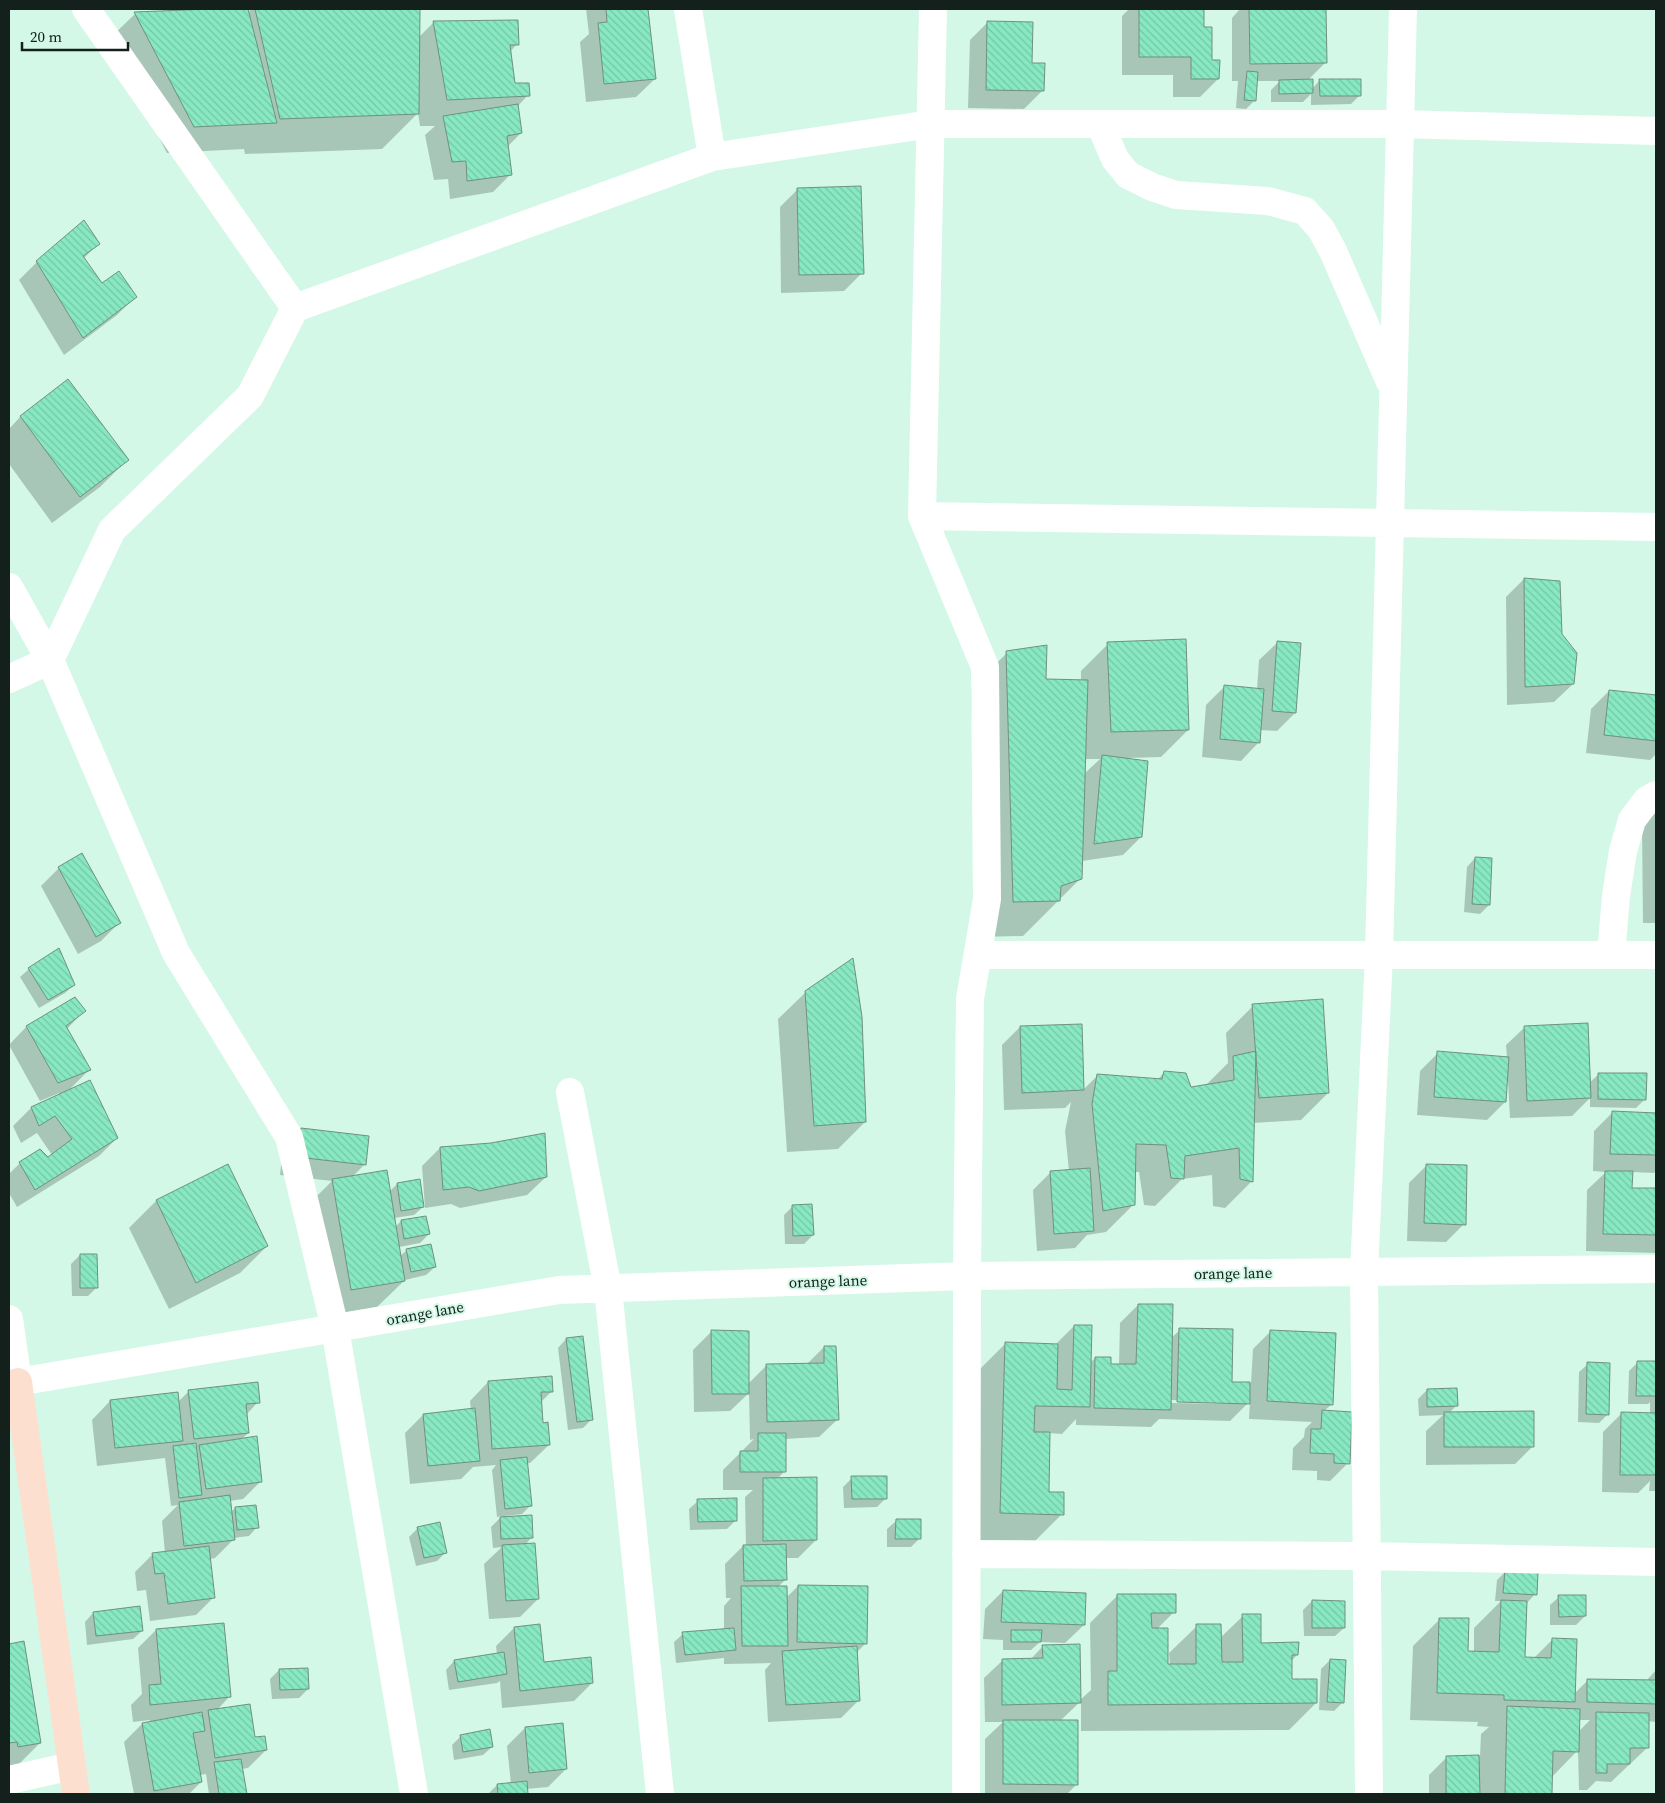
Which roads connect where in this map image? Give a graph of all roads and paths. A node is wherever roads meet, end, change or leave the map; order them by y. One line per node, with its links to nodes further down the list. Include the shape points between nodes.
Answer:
1 (86, 9): 10 (street)
2 (688, 9): 9 (street)
3 (933, 9): 5 (street)
4 (1403, 9): 7 (street)
5 (931, 124): 6 (street); 9 (street); 12 (street)
6 (1100, 124): 7 (street); 11 (street, via 1114,159 1123,170 1152,187 1176,195 1268,201 1305,211 1322,228)
7 (1400, 124): 8 (street); 11 (street)
8 (1656, 130)
9 (712, 157): 10 (street)
10 (295, 308): 16 (street, via 250,396 112,530)
11 (1393, 390): 13 (street)
12 (922, 516): 13 (street); 19 (street, via 985,667 987,899)
13 (1390, 523): 14 (street); 20 (street)
14 (1656, 527)
15 (9, 587): 16 (street)
16 (50, 660): 17 (street); 29 (street, via 176,953 289,1137)
17 (9, 679)
18 (1656, 795): 21 (street, via 1647,800 1632,820 1623,851)
19 (978, 955): 20 (street); 26 (street, via 970,999)
20 (1379, 955): 21 (street); 25 (street)
21 (1611, 955): 22 (street)
22 (1656, 955)
23 (570, 1092): 27 (street)
24 (1656, 1269): 25 (street, orange lane)
25 (1364, 1271): 26 (street, orange lane); 32 (street)
26 (967, 1276): 27 (street, orange lane); 31 (street)
27 (608, 1289): 29 (street, orange lane, via 559,1290); 38 (street)
28 (9, 1319): 30 (street)
29 (336, 1328): 30 (street, orange lane); 37 (street)
30 (13, 1383): 34 (main road)
31 (966, 1554): 32 (street); 39 (street)
32 (1367, 1556): 33 (street); 40 (street)
33 (1656, 1562)
34 (72, 1766): 35 (street); 36 (main road)
35 (9, 1780)
36 (76, 1794)
37 (414, 1794)
38 (660, 1794)
39 (966, 1794)
40 (1368, 1794)

